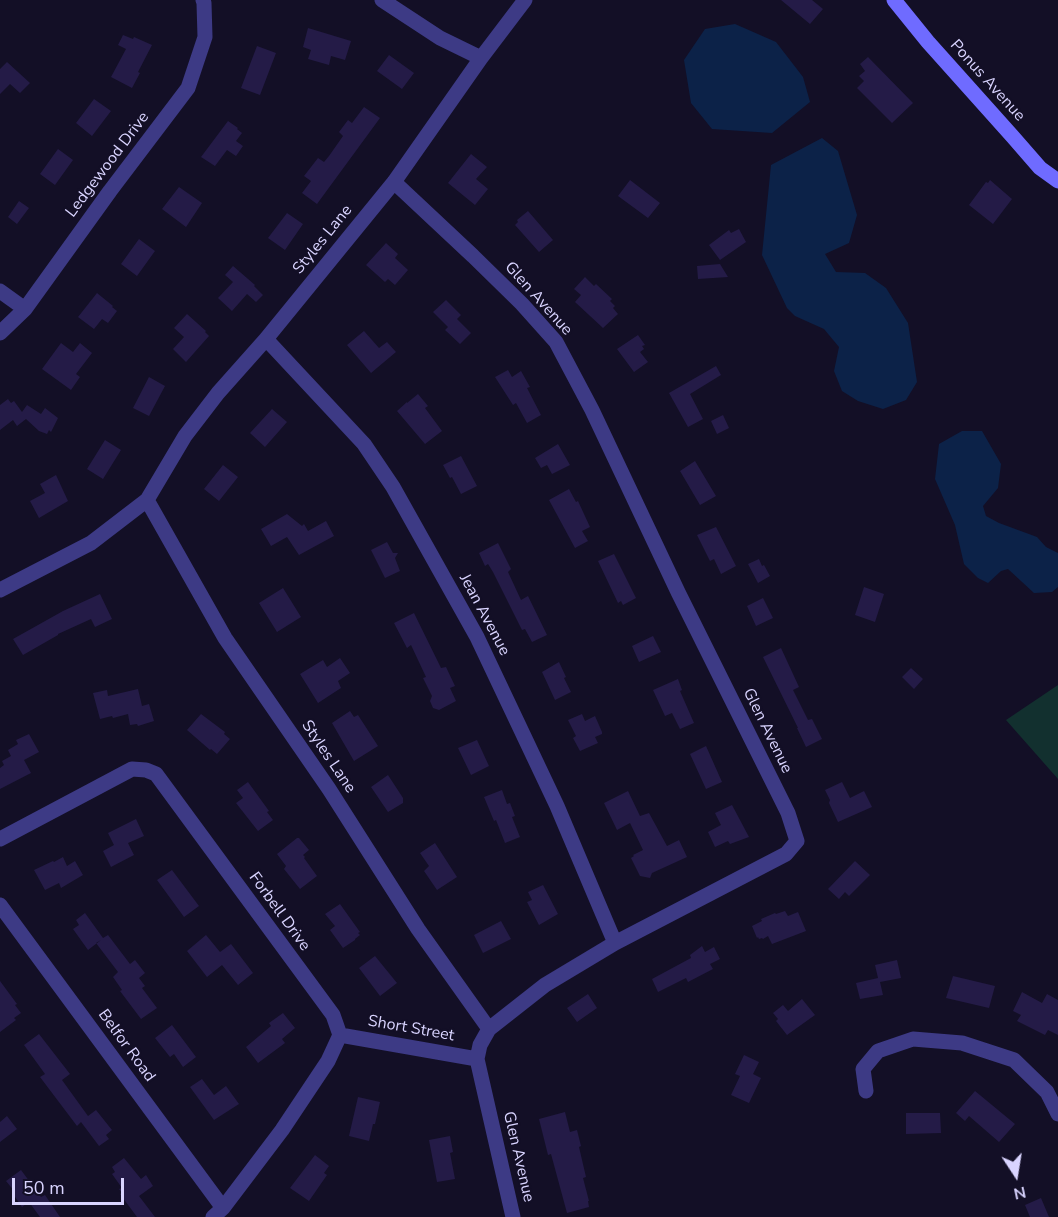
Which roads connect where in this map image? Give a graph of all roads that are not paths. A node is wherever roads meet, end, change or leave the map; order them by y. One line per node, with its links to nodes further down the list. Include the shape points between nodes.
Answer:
1 (382, 0): 5 (street, via 440,38)
2 (525, 0): 5 (street, Styles Lane)
3 (894, 0): 6 (street, Ponus Avenue, via 1040,168)
4 (207, 1): 9 (street, Ledgewood Drive, via 205,37 188,88)
5 (481, 58): 7 (street, Styles Lane)
6 (1058, 181)
7 (394, 182): 11 (street, Styles Lane); 16 (street, Glen Avenue, via 522,304 556,342 788,813 796,841 786,854)
8 (0, 291): 9 (street)
9 (25, 309): 10 (street, Ledgewood Drive)
10 (0, 333)
11 (266, 339): 12 (street, Styles Lane, via 198,418); 16 (street, Jean Avenue, via 364,444 393,487 482,647 557,806)
12 (147, 500): 13 (street, Styles Lane, via 91,543); 17 (street, Styles Lane, via 225,638)
13 (0, 590)
14 (0, 839): 18 (street, Forbell Drive, via 132,769 156,774 333,1015)
15 (0, 905): 22 (street, Belfor Road)
16 (615, 943): 17 (street, Glen Avenue, via 545,985)
17 (489, 1029): 19 (street, Glen Avenue)
18 (340, 1035): 19 (street, Short Street); 22 (street, via 282,1130)
19 (477, 1059): 23 (street, Glen Avenue)
20 (866, 1091): 21 (street, via 863,1069 878,1051 913,1039 962,1043 1014,1060 1047,1092)
21 (1058, 1114)
22 (218, 1213)
23 (513, 1217)

